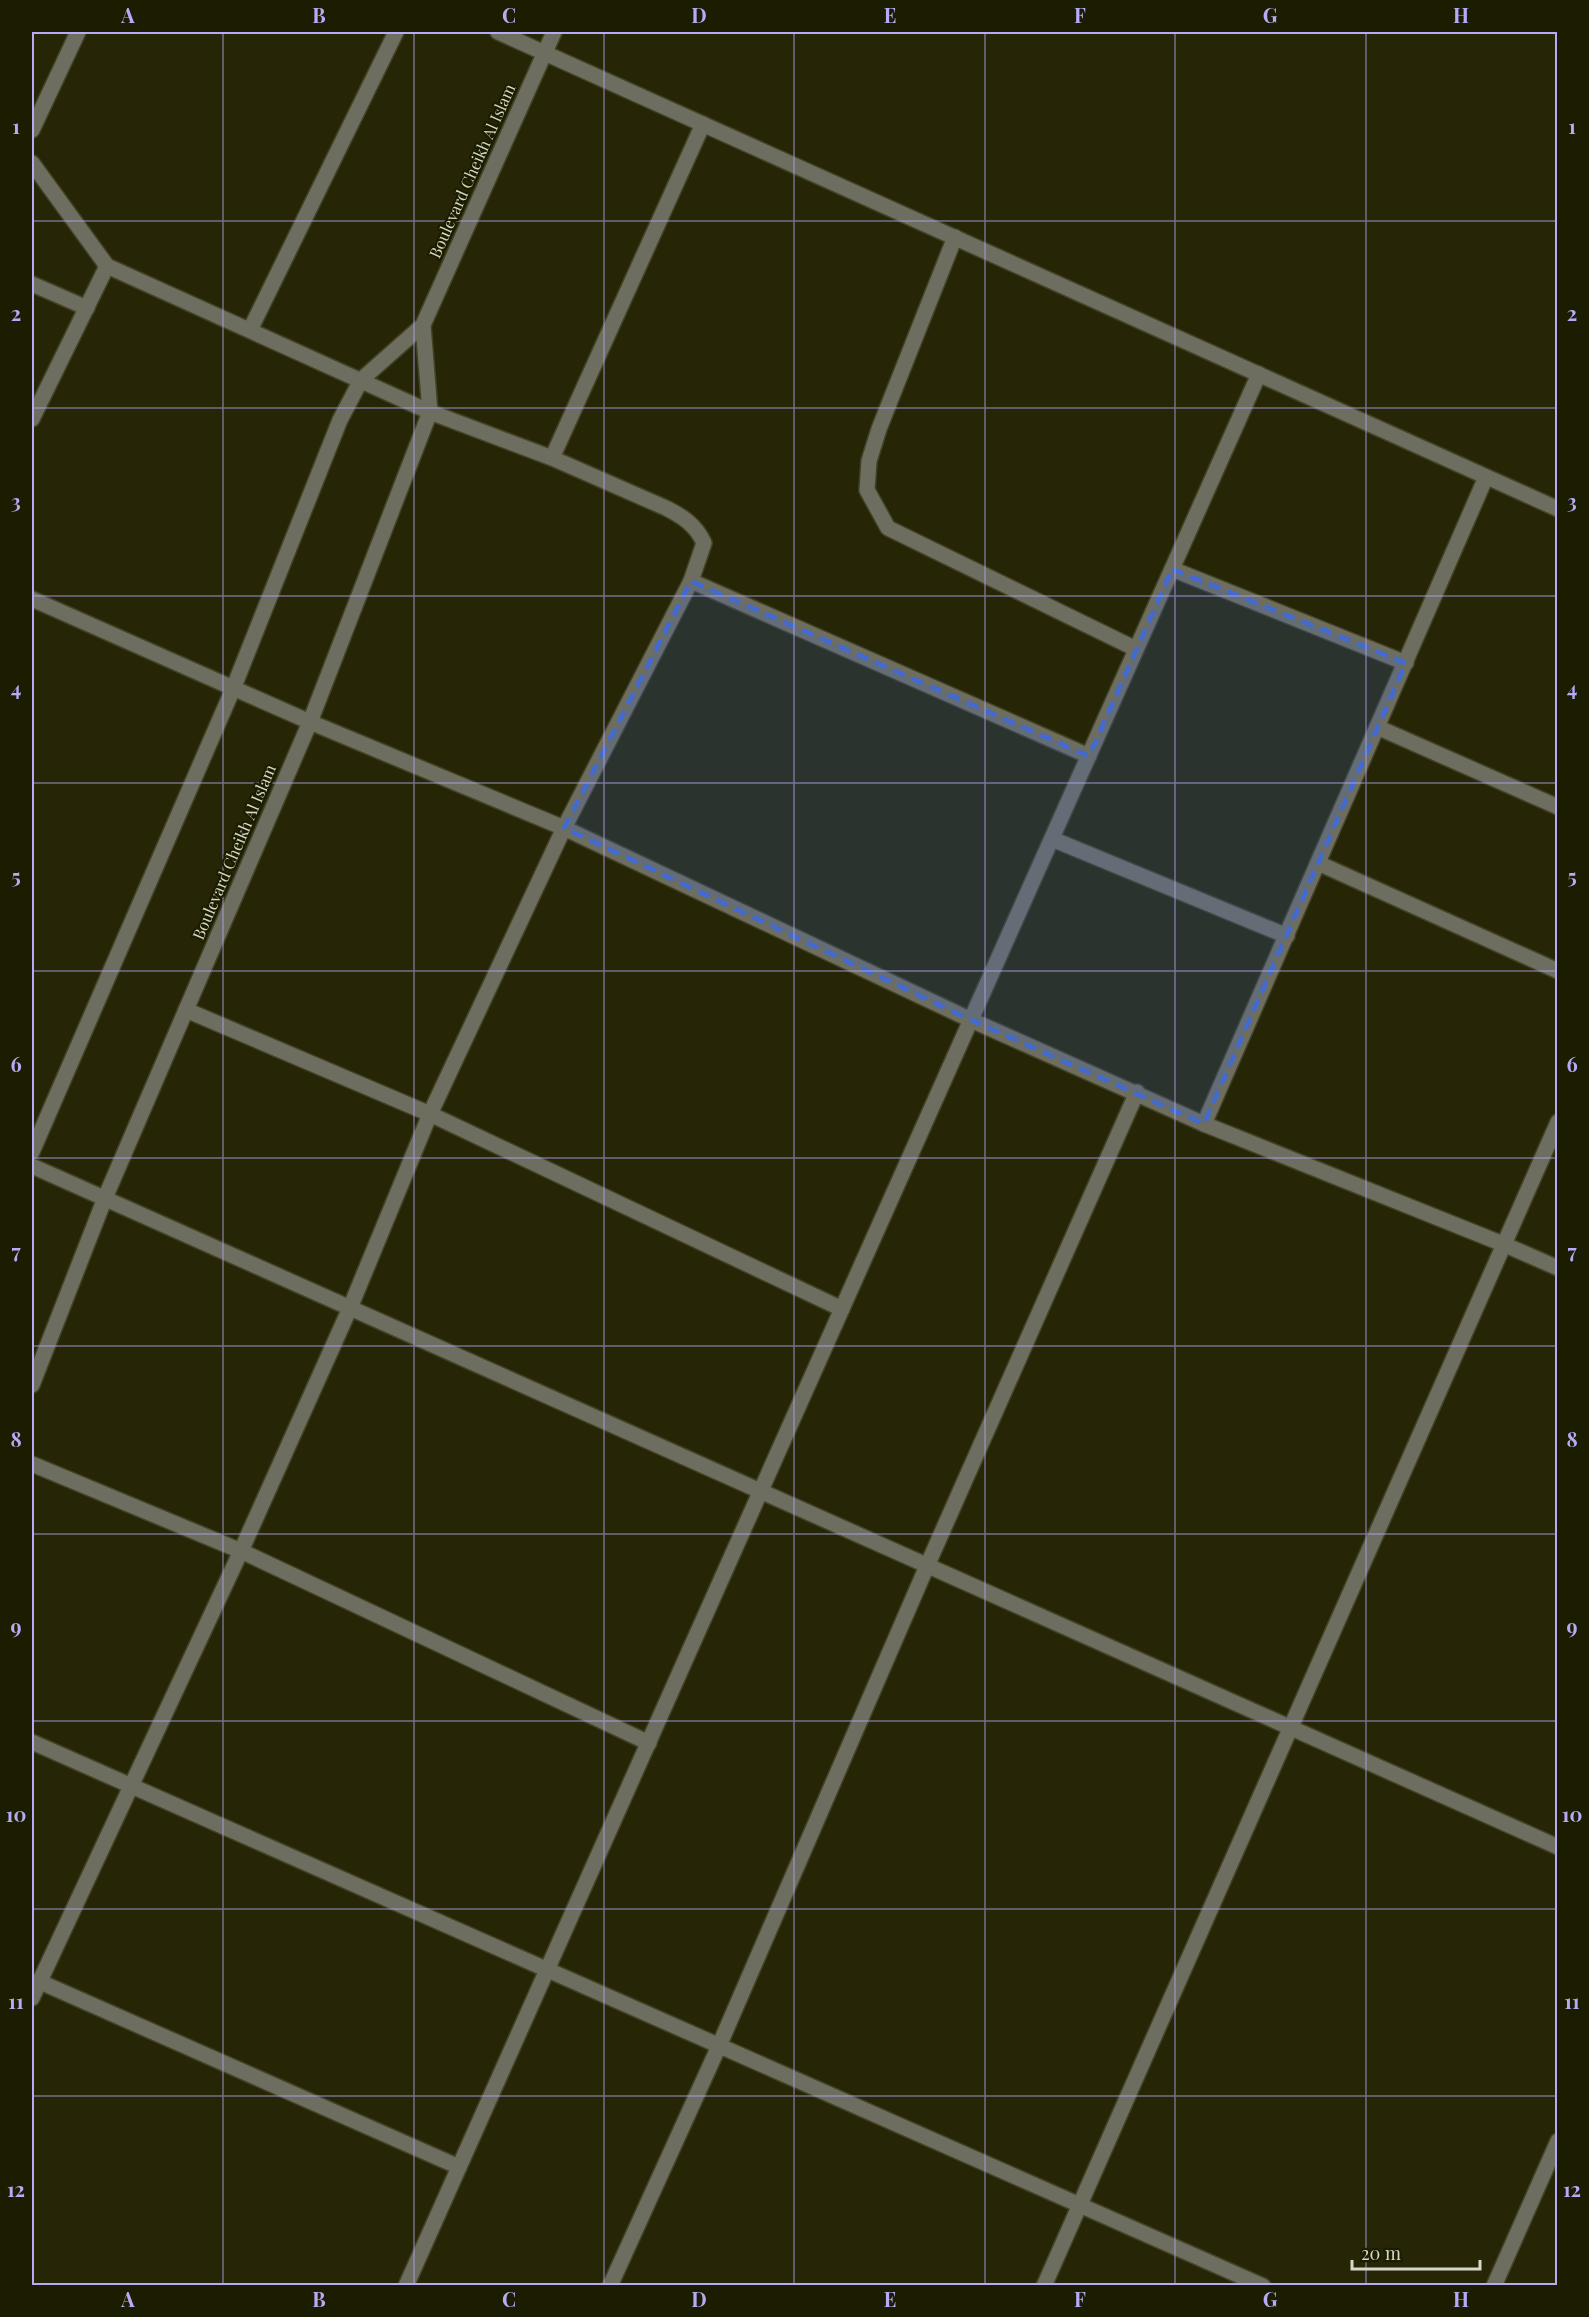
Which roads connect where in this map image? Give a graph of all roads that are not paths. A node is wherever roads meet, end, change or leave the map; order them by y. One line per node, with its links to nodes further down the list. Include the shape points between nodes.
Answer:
1 (78, 32): 7 (street)
2 (396, 32): 14 (street)
3 (498, 32): 5 (street)
4 (554, 32): 5 (street, Boulevard Cheikh Al Islam)
5 (545, 52): 6 (street); 13 (street, Boulevard Cheikh Al Islam)
6 (703, 124): 9 (street); 19 (street)
7 (32, 130)
8 (32, 163): 10 (street)
9 (955, 237): 15 (street); 25 (street, via 879,429 869,461 867,490 888,528)
10 (107, 266): 12 (street); 14 (street)
11 (32, 284): 12 (street)
12 (87, 308): 18 (street)
13 (423, 325): 16 (street, Boulevard Cheikh Al Islam); 17 (street, Boulevard Cheikh Al Islam)
14 (250, 330): 16 (street)
15 (1258, 374): 20 (street); 22 (street)
16 (361, 380): 17 (street); 27 (street, Boulevard Cheikh Al Islam, via 340,420)
17 (430, 412): 19 (street); 28 (street, Boulevard Cheikh Al Islam)
18 (32, 419)
19 (552, 458): 23 (street, via 683,517 704,543)
20 (1486, 477): 21 (street); 26 (street)
21 (1557, 509)
22 (1172, 569): 25 (street); 26 (street)
23 (691, 581): 30 (street); 32 (street)
24 (32, 599): 27 (street)
25 (1136, 650): 30 (street)
26 (1406, 663): 29 (street)
27 (233, 688): 28 (street); 43 (street, Boulevard Cheikh Al Islam)
28 (310, 722): 32 (street); 37 (street, Boulevard Cheikh Al Islam)
29 (1377, 727): 31 (street); 34 (street)
30 (1089, 756): 33 (street)
31 (1557, 807)
32 (564, 828): 38 (street); 40 (street)
33 (1052, 838): 35 (street); 38 (street)
34 (1318, 863): 35 (street); 36 (street)
35 (1287, 936): 42 (street)
36 (1557, 971)
37 (186, 1010): 40 (street); 45 (street, Boulevard Cheikh Al Islam)
38 (971, 1020): 39 (street); 49 (street)
39 (1137, 1092): 42 (street); 54 (street)
40 (430, 1114): 48 (street); 49 (street)
41 (1557, 1122): 46 (street)
42 (1204, 1124): 46 (street)
43 (32, 1152)
44 (32, 1166): 45 (street)
45 (105, 1198): 48 (street); 50 (street, Boulevard Cheikh Al Islam)
46 (1503, 1244): 47 (street); 55 (street)
47 (1557, 1268)
48 (350, 1308): 52 (street); 53 (street)
49 (842, 1309): 52 (street)
50 (32, 1385)
51 (32, 1464): 53 (street)
52 (761, 1492): 54 (street); 57 (street)
53 (241, 1551): 57 (street); 58 (street)
54 (927, 1566): 55 (street); 63 (street)
55 (1290, 1728): 59 (street); 66 (street)
56 (32, 1742): 58 (street)
57 (649, 1743): 60 (street)
58 (132, 1786): 60 (street); 61 (street)
59 (1557, 1847)
60 (547, 1970): 63 (street); 65 (street)
61 (38, 1981): 62 (street); 65 (street)
62 (32, 1998)
63 (719, 2046): 66 (street); 68 (street)
64 (1557, 2141): 71 (street)
65 (459, 2167): 67 (street)
66 (1080, 2205): 69 (street); 70 (street)
67 (406, 2286)
68 (610, 2286)
69 (1044, 2286)
70 (1263, 2286)
71 (1494, 2286)

